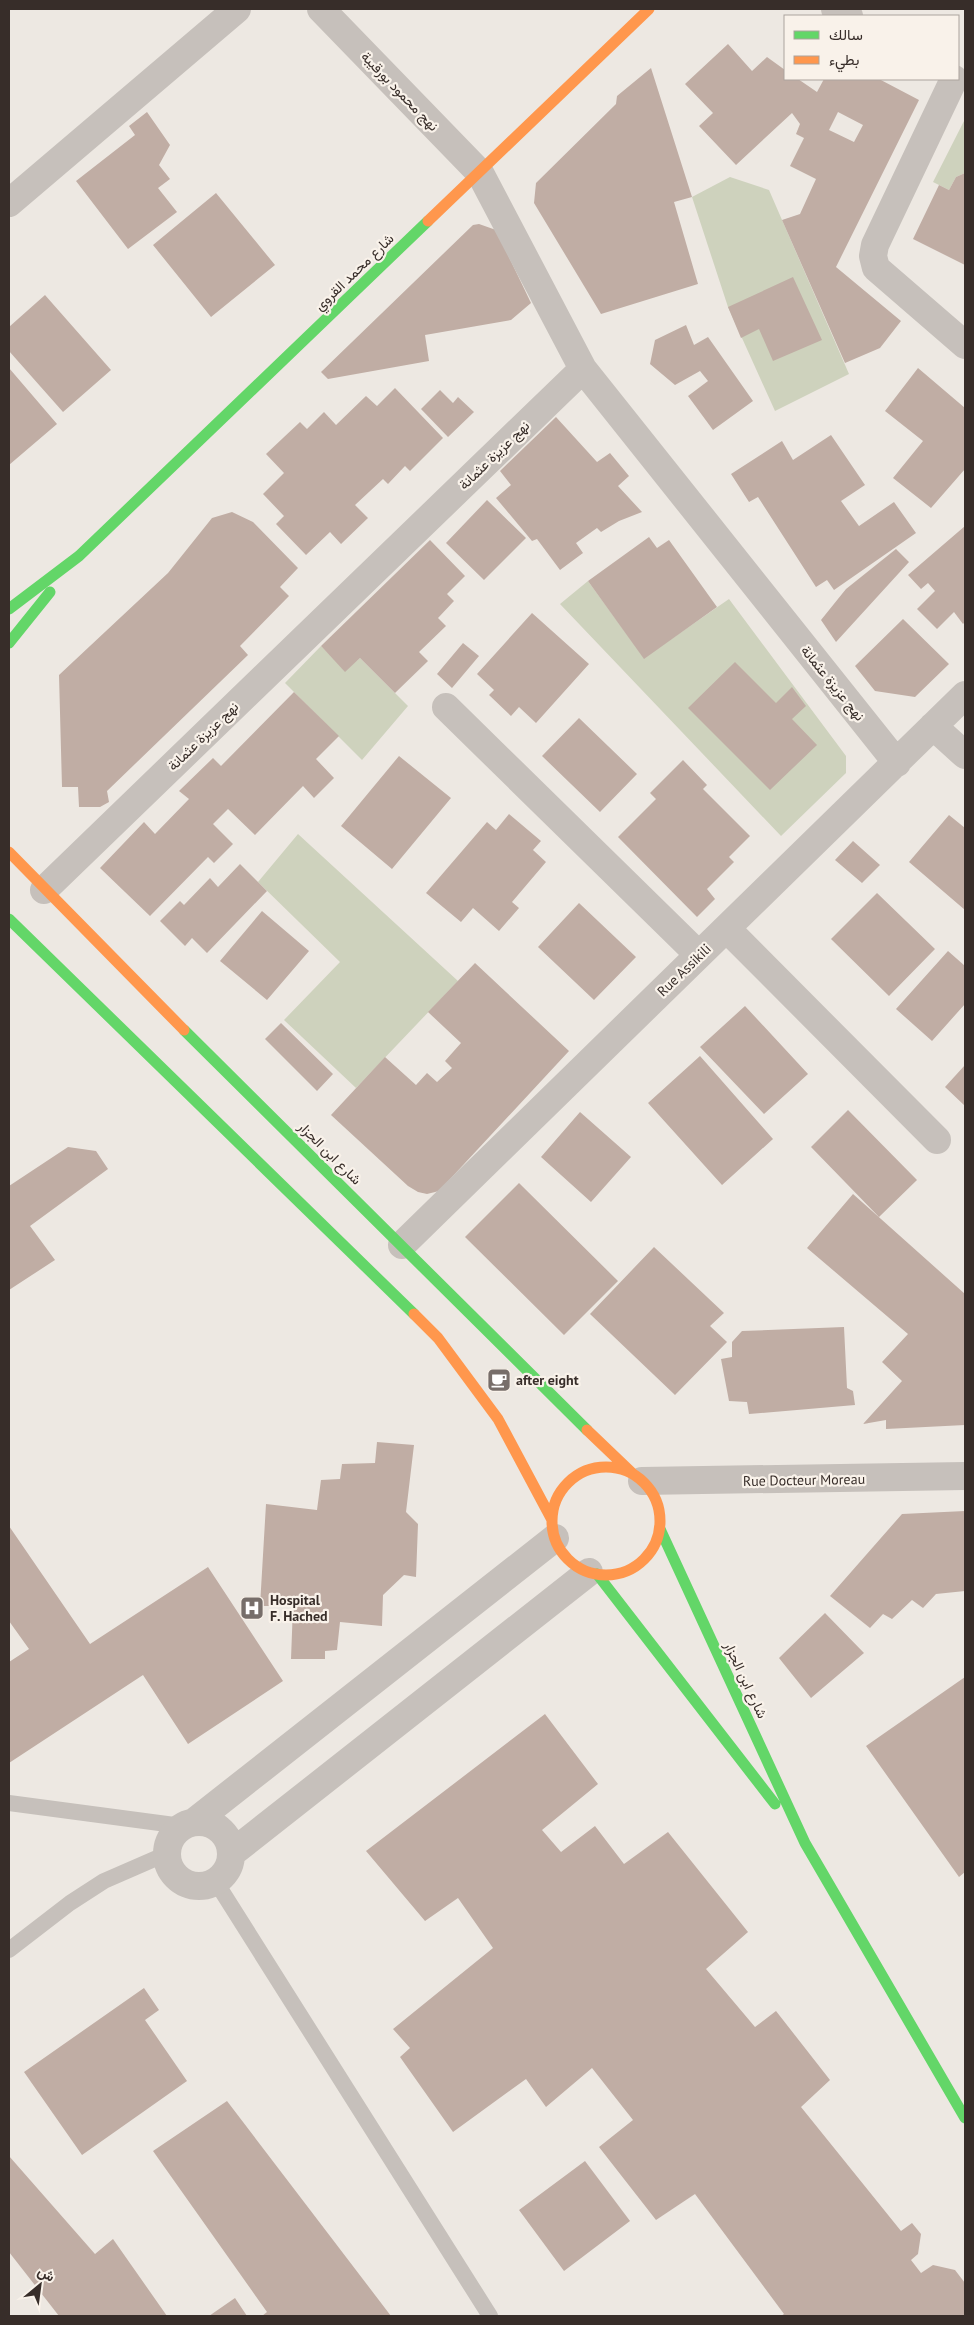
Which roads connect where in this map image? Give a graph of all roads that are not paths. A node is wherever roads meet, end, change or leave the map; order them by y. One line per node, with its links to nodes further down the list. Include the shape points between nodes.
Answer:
1 (237, 9): 8 (street)
2 (321, 9): 7 (street, نهج محمود بورقيبة)
3 (835, 9): 5 (street)
4 (644, 10): 7 (main road, شارع محمد القروي)
5 (847, 15)
6 (954, 80): 9 (street, via 872,256 876,268)
7 (480, 173): 10 (street, نهج محمود بورقيبة); 11 (main road, شارع محمد القروي)
8 (9, 203)
9 (965, 345)
10 (583, 369): 18 (street, نهج عزيزة عثمانة); 20 (street, نهج عزيزة عثمانة)
11 (79, 556): 12 (main road, شارع محمد القروي); 13 (main road, شارع محمد القروي)
12 (9, 609)
13 (9, 643)
14 (965, 695): 16 (street, Rue Assikili)
15 (446, 707): 23 (street)
16 (933, 726): 17 (street); 18 (street, Rue Assikili)
17 (965, 755)
18 (897, 762): 22 (street, Rue Assikili)
19 (9, 852): 20 (main road, شارع ابن الجزار)
20 (44, 890): 25 (main road, شارع ابن الجزار)
21 (9, 919): 28 (main road, via 438,1338 498,1419)
22 (727, 929): 23 (street, Rue Assikili); 24 (street)
23 (699, 955): 25 (street, Rue Assikili)
24 (937, 1140)
25 (402, 1245): 27 (main road, شارع ابن الجزار)
26 (965, 1476): 27 (street, Rue Docteur Moreau)
27 (638, 1478): 28 (main road, via 606,1466 579,1474 559,1493 554,1506); 29 (main road, via 650,1488 657,1501)
28 (553, 1529): 30 (main road, via 568,1559); 32 (street)
29 (660, 1529): 30 (main road, via 657,1541 643,1561 621,1573); 33 (main road, شارع ابن الجزار)
30 (593, 1573): 33 (main road, شارع ابن الجزار); 34 (street)
31 (9, 1802): 32 (lane)
32 (188, 1824): 34 (street, via 207,1822 218,1828 227,1837); 35 (street, via 173,1836)
33 (805, 1843): 38 (main road, شارع ابن الجزار)
34 (232, 1853): 36 (street, via 228,1870)
35 (166, 1854): 36 (street, via 172,1871 180,1880 198,1886); 37 (lane, via 104,1881)
36 (216, 1882): 39 (lane)
37 (9, 1950)
38 (965, 2118)
39 (490, 2316)

